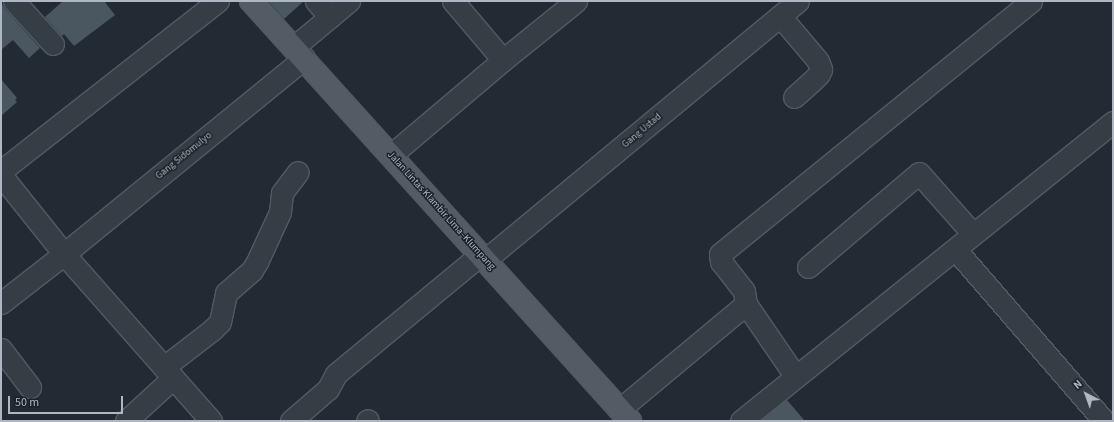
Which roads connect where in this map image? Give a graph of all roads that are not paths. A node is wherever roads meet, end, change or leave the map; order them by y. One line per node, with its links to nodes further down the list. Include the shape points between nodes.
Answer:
1 (14, 1): 12 (street)
2 (218, 1): 18 (street)
3 (251, 1): 13 (main road, Jalan Lintas Klambir Lima–Klumpang)
4 (316, 1): 11 (street)
5 (349, 1): 11 (street, Gang Sidomulyo)
6 (453, 1): 14 (street)
7 (576, 1): 14 (street)
8 (798, 1): 10 (street, Gang Ustad)
9 (1031, 1): 27 (street, via 720,254 721,262 744,291)
10 (780, 16): 15 (street, via 821,68 819,74); 24 (street, Gang Ustad)
11 (330, 17): 13 (street, Gang Sidomulyo)
12 (53, 44)
13 (299, 53): 17 (main road, Jalan Lintas Klambir Lima–Klumpang); 23 (street, Gang Sidomulyo)
14 (503, 60): 17 (street)
15 (794, 97)
16 (1113, 122): 21 (street)
17 (391, 155): 24 (main road, Jalan Lintas Klambir Lima–Klumpang)
18 (1, 171)
19 (298, 172): 29 (street, via 282,193 280,212 257,262 252,270 226,293 220,322)
20 (1, 175): 23 (street)
21 (973, 234): 22 (street); 25 (street, via 919,173)
22 (955, 249): 30 (street); 37 (street)
23 (64, 254): 26 (street, Gang Sidomulyo); 29 (street)
24 (483, 258): 32 (main road, Jalan Lintas Klambir Lima–Klumpang); 35 (street, via 336,374 328,389)
25 (808, 267)
26 (1, 303)
27 (746, 304): 30 (street); 32 (street)
28 (1, 349): 31 (street)
29 (168, 373): 33 (street); 34 (street)
30 (796, 377): 36 (street)
31 (30, 387)
32 (625, 415)
33 (126, 421)
34 (210, 421)
35 (291, 421)
36 (740, 421)
37 (1104, 421)

